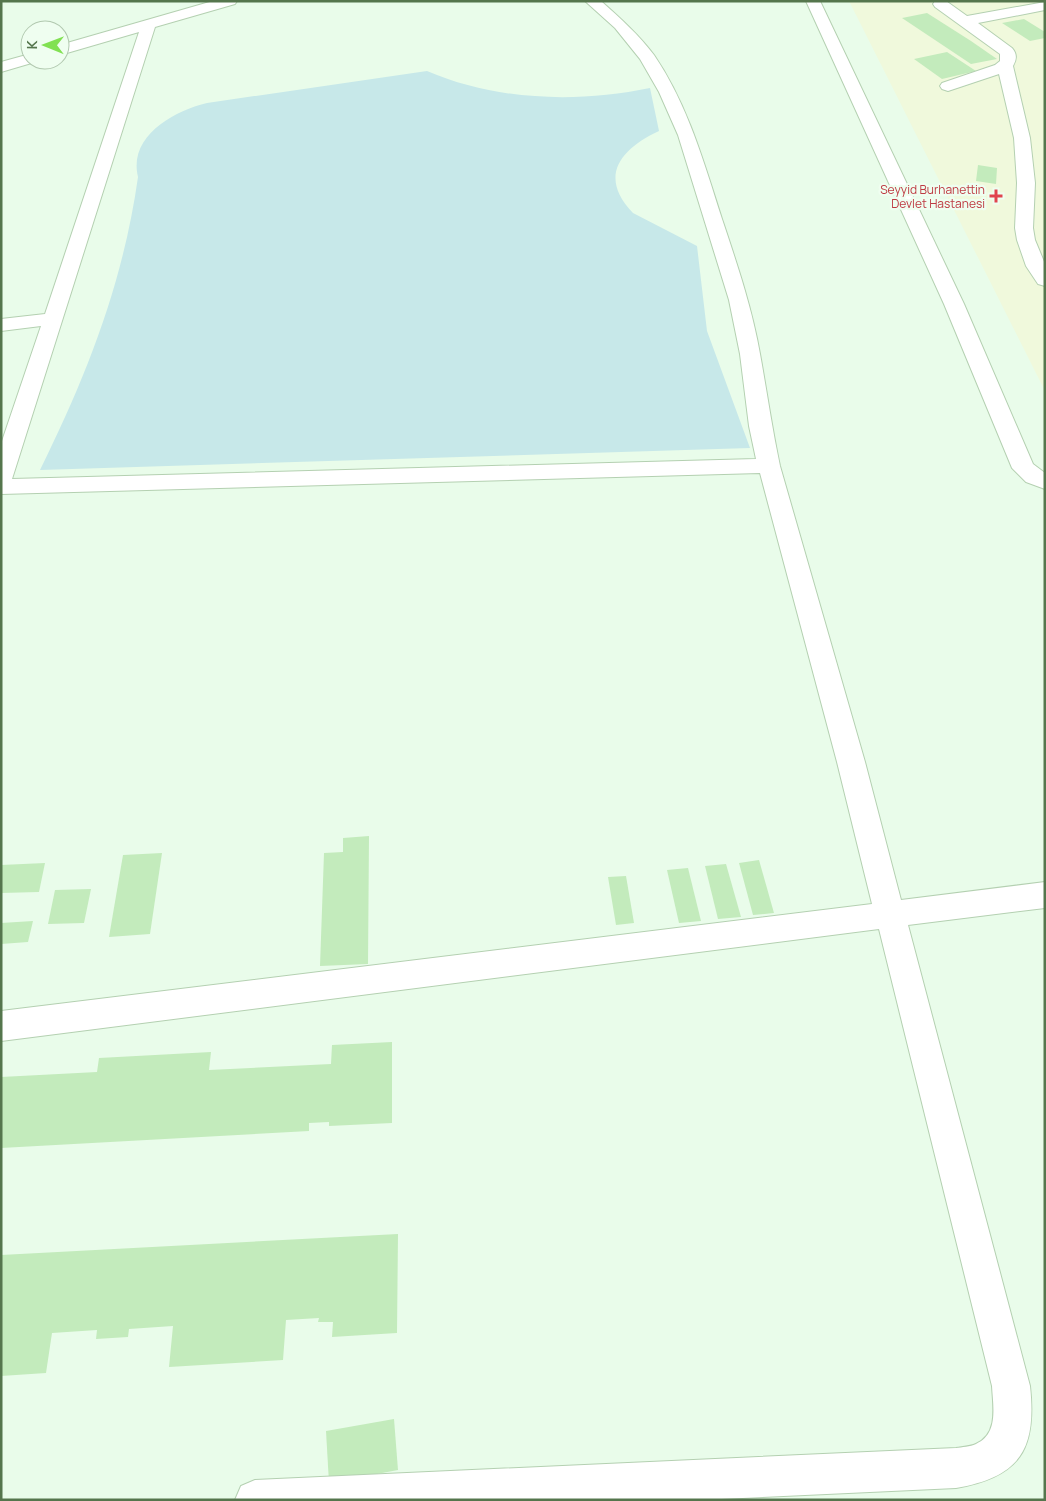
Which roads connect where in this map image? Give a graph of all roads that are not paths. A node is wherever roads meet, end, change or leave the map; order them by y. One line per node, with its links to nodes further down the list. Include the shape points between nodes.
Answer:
1 (230, 1): 7 (street)
2 (592, 1): 19 (street, via 620,25 647,57 681,123 739,300)
3 (813, 1): 21 (street, via 932,256 1023,468)
4 (940, 4): 6 (street)
5 (1045, 6): 6 (street)
6 (967, 22): 10 (street, via 1007,51 1009,57)
7 (149, 24): 8 (street); 17 (street)
8 (70, 47)
9 (20, 62): 11 (street)
10 (1004, 66): 12 (street); 14 (street, via 1022,138)
11 (1, 67)
12 (948, 86)
13 (1045, 202): 14 (street)
14 (1025, 209): 15 (street); 16 (street, via 1026,240)
15 (1045, 212)
16 (1045, 280)
17 (53, 319): 18 (street); 20 (street)
18 (1, 325)
19 (769, 466): 22 (street); 24 (street, via 819,642)
20 (1, 479)
21 (1045, 482)
22 (1, 487)
23 (1045, 895): 24 (street)
24 (889, 916): 25 (street); 26 (street, via 1011,1386 1014,1409 1011,1433 993,1457 982,1463 956,1468)
25 (1, 1026)
26 (254, 1500)

